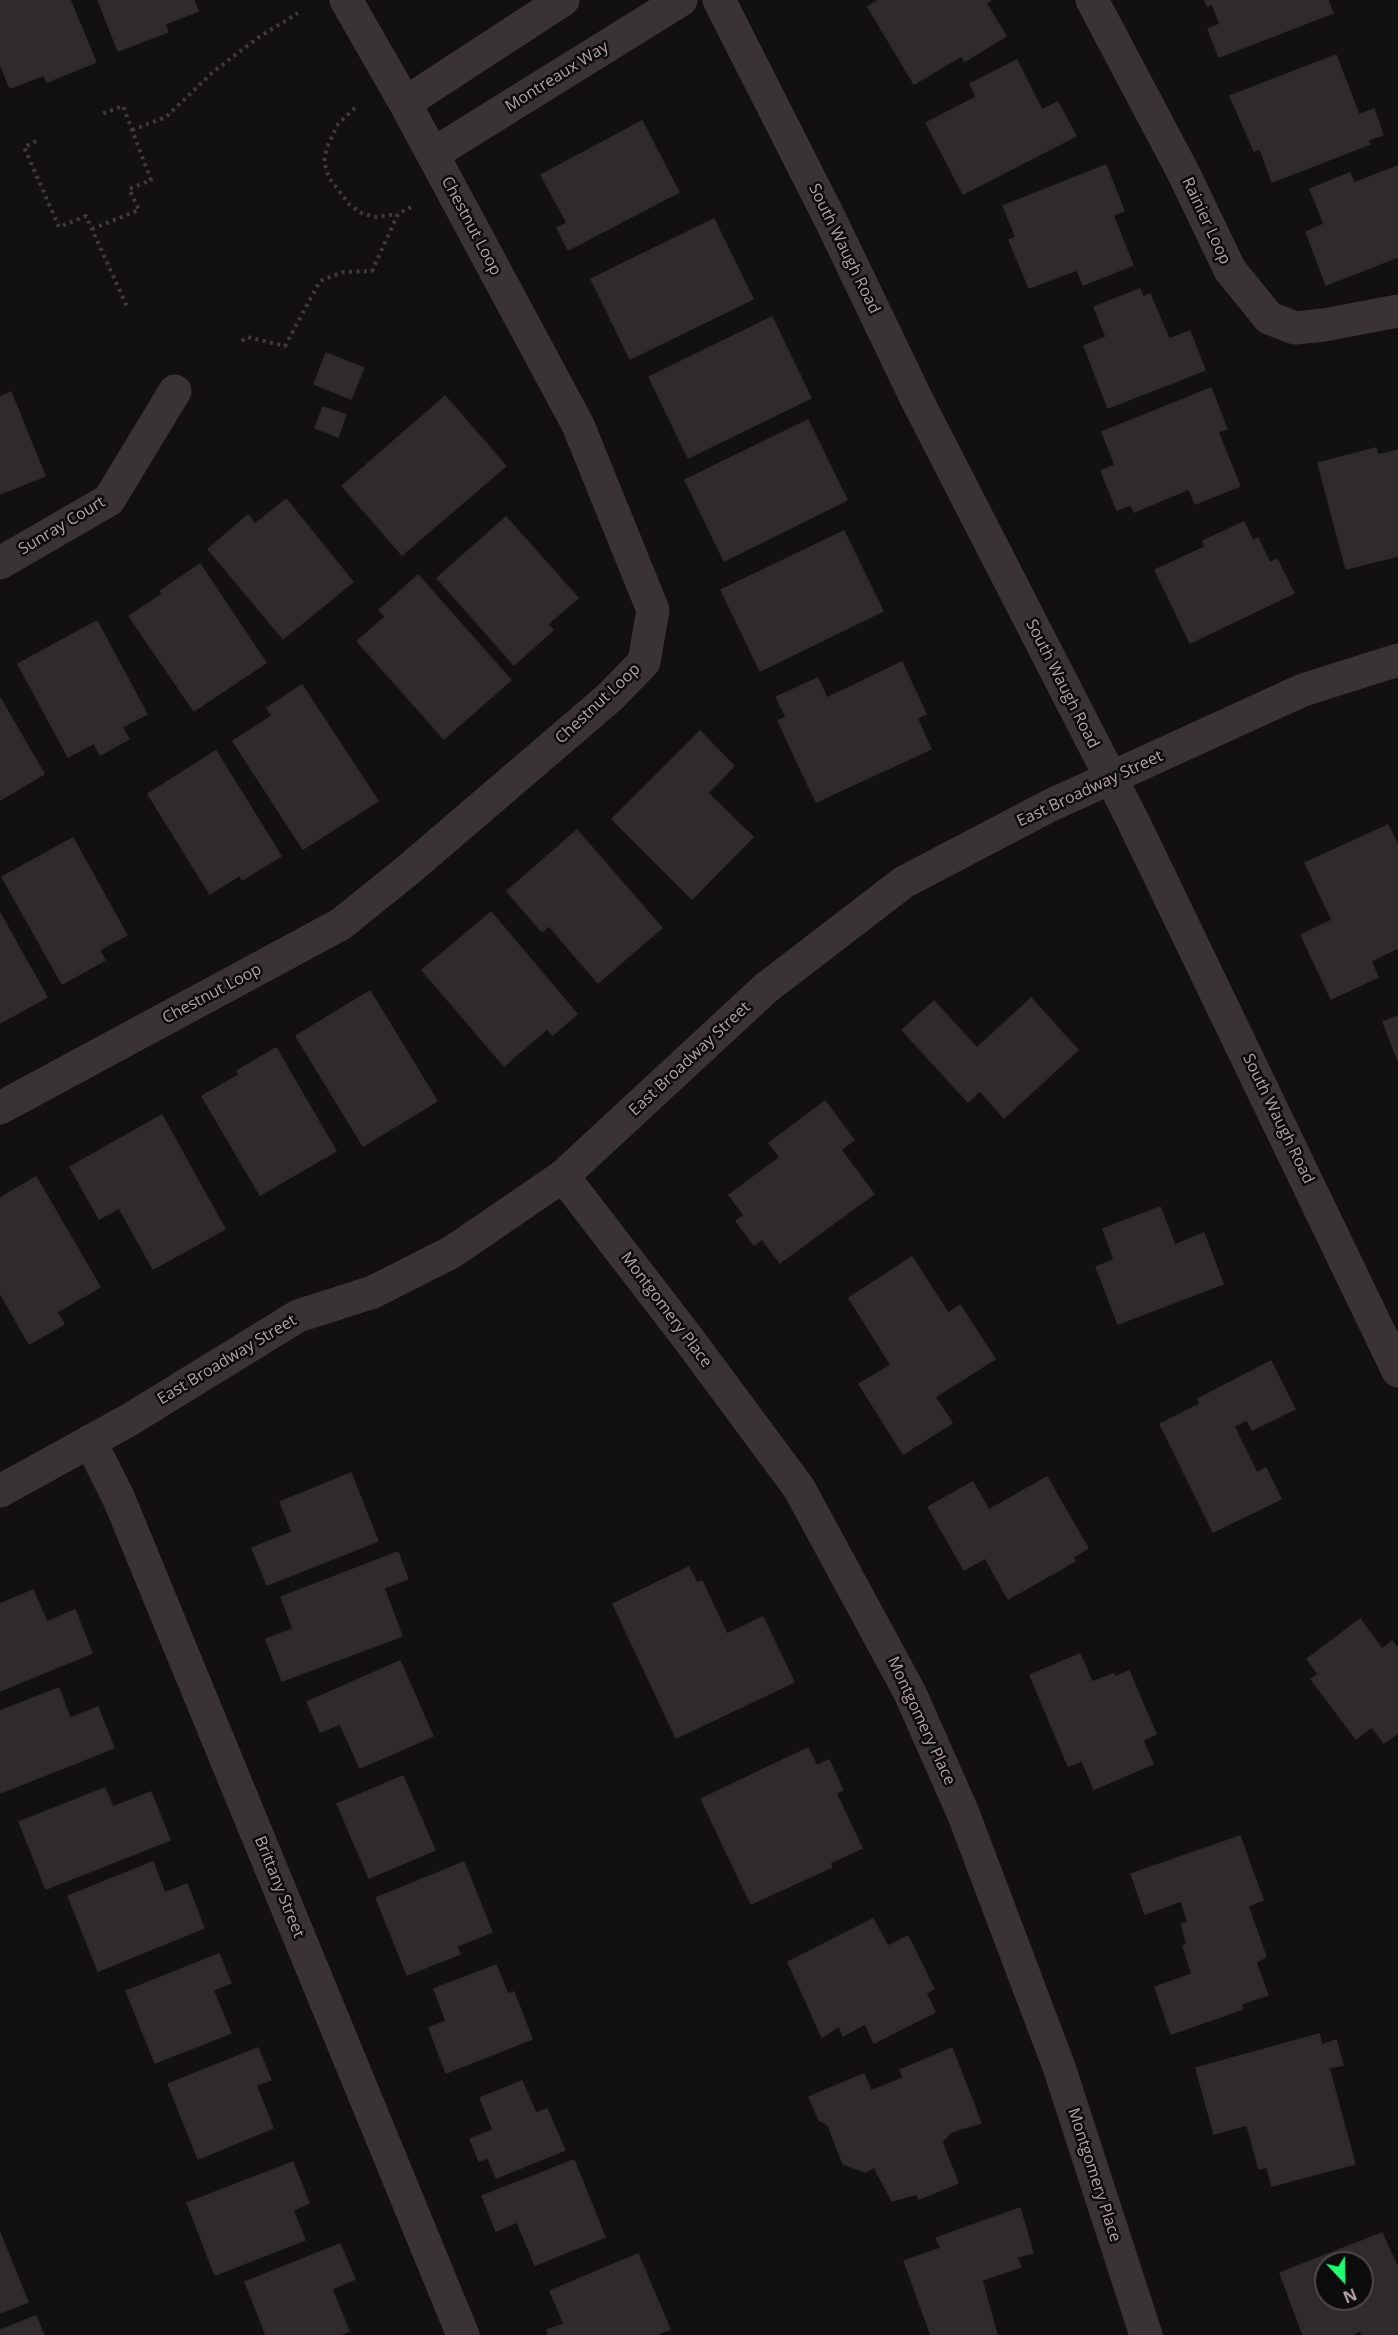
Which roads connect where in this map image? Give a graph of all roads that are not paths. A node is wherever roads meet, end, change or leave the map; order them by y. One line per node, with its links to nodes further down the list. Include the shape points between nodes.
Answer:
1 (346, 0): 6 (street, Chestnut Loop)
2 (563, 0): 6 (street)
3 (681, 0): 7 (street, Montreaux Way)
4 (719, 0): 12 (street, South Waugh Road)
5 (1092, 0): 8 (street, Rainier Loop, via 1230,270 1269,318 1295,328)
6 (405, 103): 7 (street, Chestnut Loop)
7 (433, 154): 13 (street, Chestnut Loop, via 578,425 653,610 644,662 610,697 341,924)
8 (1398, 311)
9 (176, 391): 10 (street, Sunray Court, via 109,500)
10 (0, 563)
11 (1398, 660): 12 (street, East Broadway Street, via 1303,690)
12 (1110, 778): 14 (street, East Broadway Street, via 904,882 766,988); 15 (street, South Waugh Road)
13 (0, 1108)
14 (563, 1176): 16 (street, East Broadway Street, via 452,1252 373,1292 298,1316); 19 (street, Montgomery Place, via 799,1488 910,1693 963,1813 1059,2067)
15 (1398, 1371)
16 (90, 1442): 17 (street, East Broadway Street); 18 (street, Brittany Street, via 119,1499)
17 (0, 1491)
18 (463, 2335)
19 (1146, 2335)

